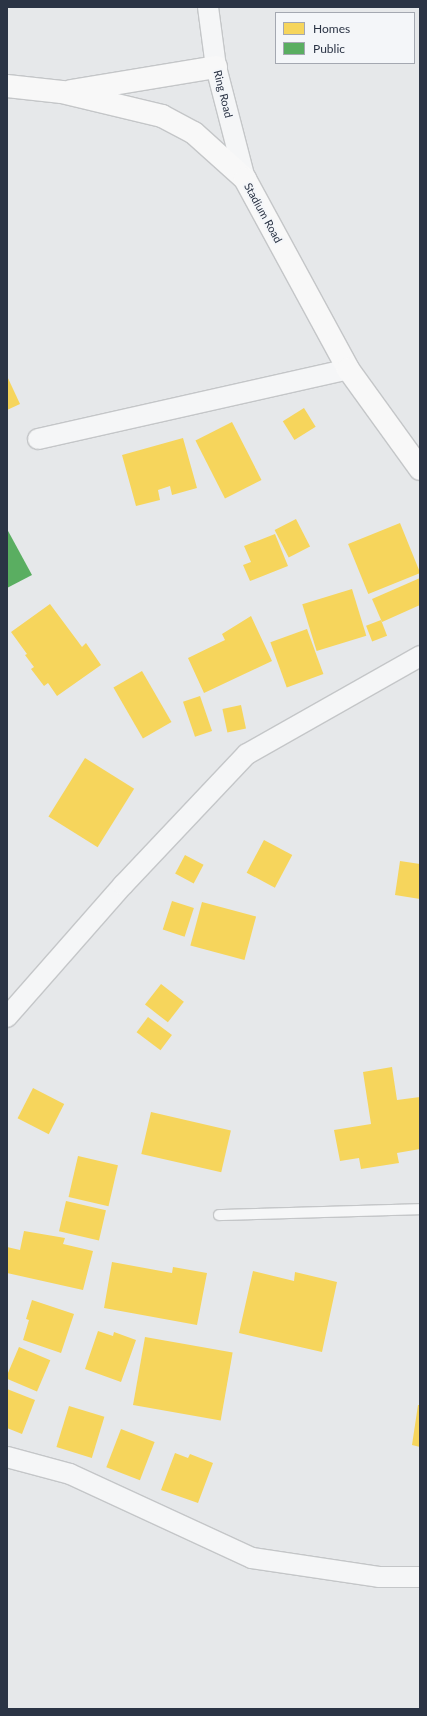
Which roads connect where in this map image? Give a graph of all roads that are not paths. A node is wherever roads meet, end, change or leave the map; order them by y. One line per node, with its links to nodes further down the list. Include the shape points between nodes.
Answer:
1 (208, 7): 2 (street, Ring Road)
2 (216, 66): 4 (main road); 5 (street, Ring Road)
3 (7, 86): 4 (main road, Stadium Road)
4 (62, 92): 5 (main road, Stadium Road, via 162,116 194,133)
5 (244, 179): 6 (main road, Stadium Road)
6 (348, 369): 7 (street); 8 (main road, Stadium Road)
7 (38, 439)
8 (420, 470)
9 (420, 656): 10 (street, via 248,754 123,885)
10 (7, 1016)
11 (420, 1209): 12 (lane)
12 (219, 1215)
13 (7, 1457): 14 (street, via 70,1474 252,1558 379,1577)
14 (420, 1577)

